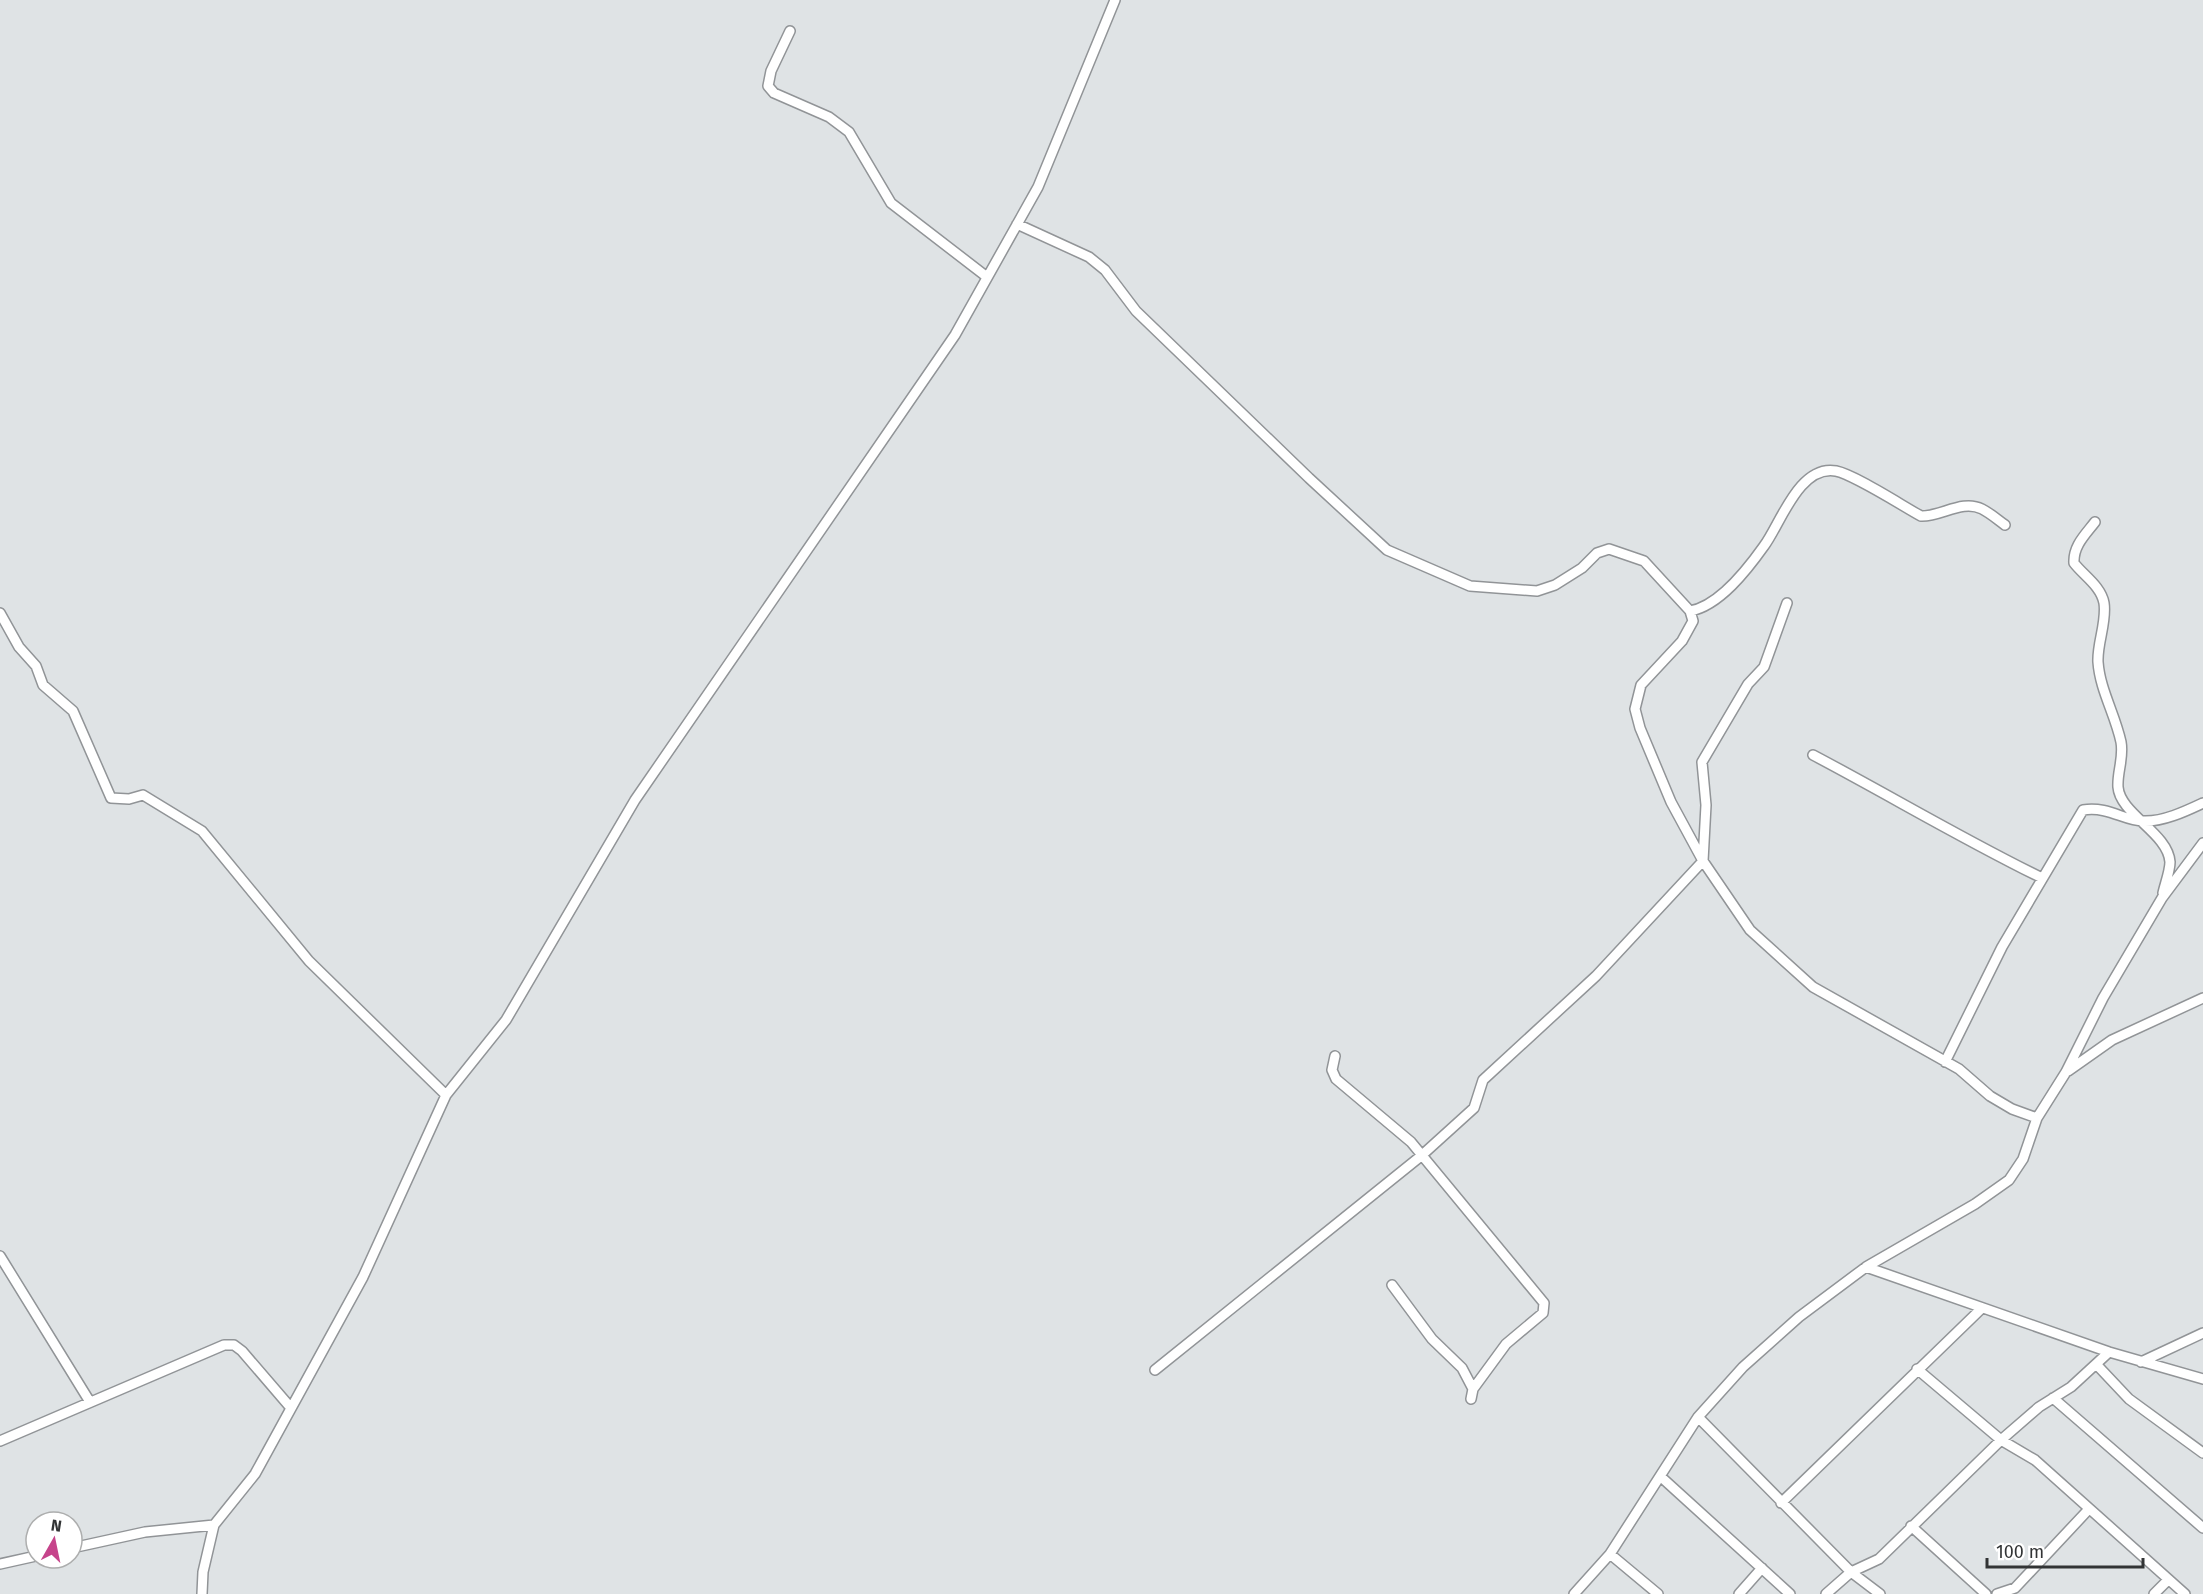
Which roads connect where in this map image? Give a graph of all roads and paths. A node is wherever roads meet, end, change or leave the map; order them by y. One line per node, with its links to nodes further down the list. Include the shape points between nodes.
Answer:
1 (1114, 0): 3 (street, via 1038,187)
2 (790, 31): 4 (street, via 768,86 774,93 829,117 849,132 891,203)
3 (1017, 224): 4 (street); 8 (street, via 1089,257 1106,270 1136,311 1388,550 1470,586 1537,591 1555,585 1597,553 1609,549 1644,561)
4 (987, 277): 21 (street, via 955,335 635,800 506,1020)
5 (2095, 522): 12 (street, via 2078,544 2074,563 2104,601 2098,660 2101,682 2121,741 2118,787 2121,798)
6 (2006, 525): 8 (street, via 1980,508 1964,506 1921,516 1846,475 1825,471 1813,476 1792,496 1765,546 1714,603)
7 (1787, 603): 14 (street, via 1764,667 1748,684 1702,762 1706,805)
8 (1690, 611): 14 (street, via 1690,629 1641,685 1635,709 1671,802)
9 (0, 613): 21 (street, via 36,666 43,686 73,711 111,798 143,795 202,831 309,961)
10 (1813, 755): 15 (street, via 1976,846)
11 (2203, 803): 12 (street)
12 (2142, 821): 15 (street, via 2114,812 2082,810); 16 (street, via 2168,855 2170,863)
13 (2203, 843): 16 (street)
14 (1702, 861): 19 (street, via 1750,930 1814,987); 23 (street, via 1596,976 1483,1080 1474,1108)
15 (2042, 878): 19 (street, via 2002,947)
16 (2162, 898): 20 (street, via 2103,998)
17 (2203, 998): 20 (street, via 2112,1040)
18 (1335, 1056): 23 (street, via 1332,1070 1336,1079 1411,1142)
19 (1945, 1062): 22 (street, via 1990,1096)
20 (2066, 1072): 22 (street)
21 (446, 1095): 39 (street, via 363,1277)
22 (2037, 1118): 25 (street, via 2023,1159 2009,1180 1976,1204)
23 (1422, 1156): 33 (street); 35 (street, via 1544,1304 1543,1313 1506,1344)
24 (0, 1256): 38 (street)
25 (1866, 1268): 27 (street); 40 (street, via 1799,1317 1743,1367)
26 (1392, 1285): 35 (street, via 1432,1339 1461,1368)
27 (1982, 1308): 29 (street); 32 (street)
28 (2203, 1333): 30 (street)
29 (2109, 1352): 30 (street); 31 (street)
30 (2141, 1362): 34 (street)
31 (2096, 1364): 36 (street); 43 (street, via 2129,1399)
32 (1917, 1369): 41 (street); 45 (street)
33 (1155, 1370)
34 (2203, 1379)
35 (1473, 1389): 37 (street)
36 (2053, 1398): 41 (street); 49 (street)
37 (1471, 1400)
38 (90, 1402): 39 (street, via 224,1345 234,1345); 42 (street)
39 (291, 1408): 47 (street, via 255,1474)
40 (1698, 1417): 44 (street); 45 (street)
41 (2001, 1440): 46 (street, via 2035,1460); 48 (street)
42 (0, 1441)
43 (2203, 1453)
44 (1660, 1476): 51 (street); 54 (street)
45 (1781, 1503): 55 (street)
46 (2089, 1509): 56 (street); 65 (street, via 2015,1588)
47 (214, 1525): 50 (street, via 145,1532); 57 (street)
48 (1911, 1526): 55 (street, via 1878,1559); 64 (street)
49 (2203, 1528)
50 (84, 1545)
51 (1610, 1554): 58 (street); 59 (street)
52 (24, 1559): 53 (street)
53 (0, 1564)
54 (1762, 1569): 60 (street); 61 (street)
55 (1851, 1572): 62 (street); 63 (street)
56 (2168, 1580): 66 (street); 67 (street)
57 (202, 1594)
58 (1574, 1594)
59 (1658, 1594)
60 (1739, 1594)
61 (1790, 1594)
62 (1826, 1594)
63 (1880, 1594)
64 (1986, 1594)
65 (1997, 1594)
66 (2154, 1594)
67 (2185, 1594)

